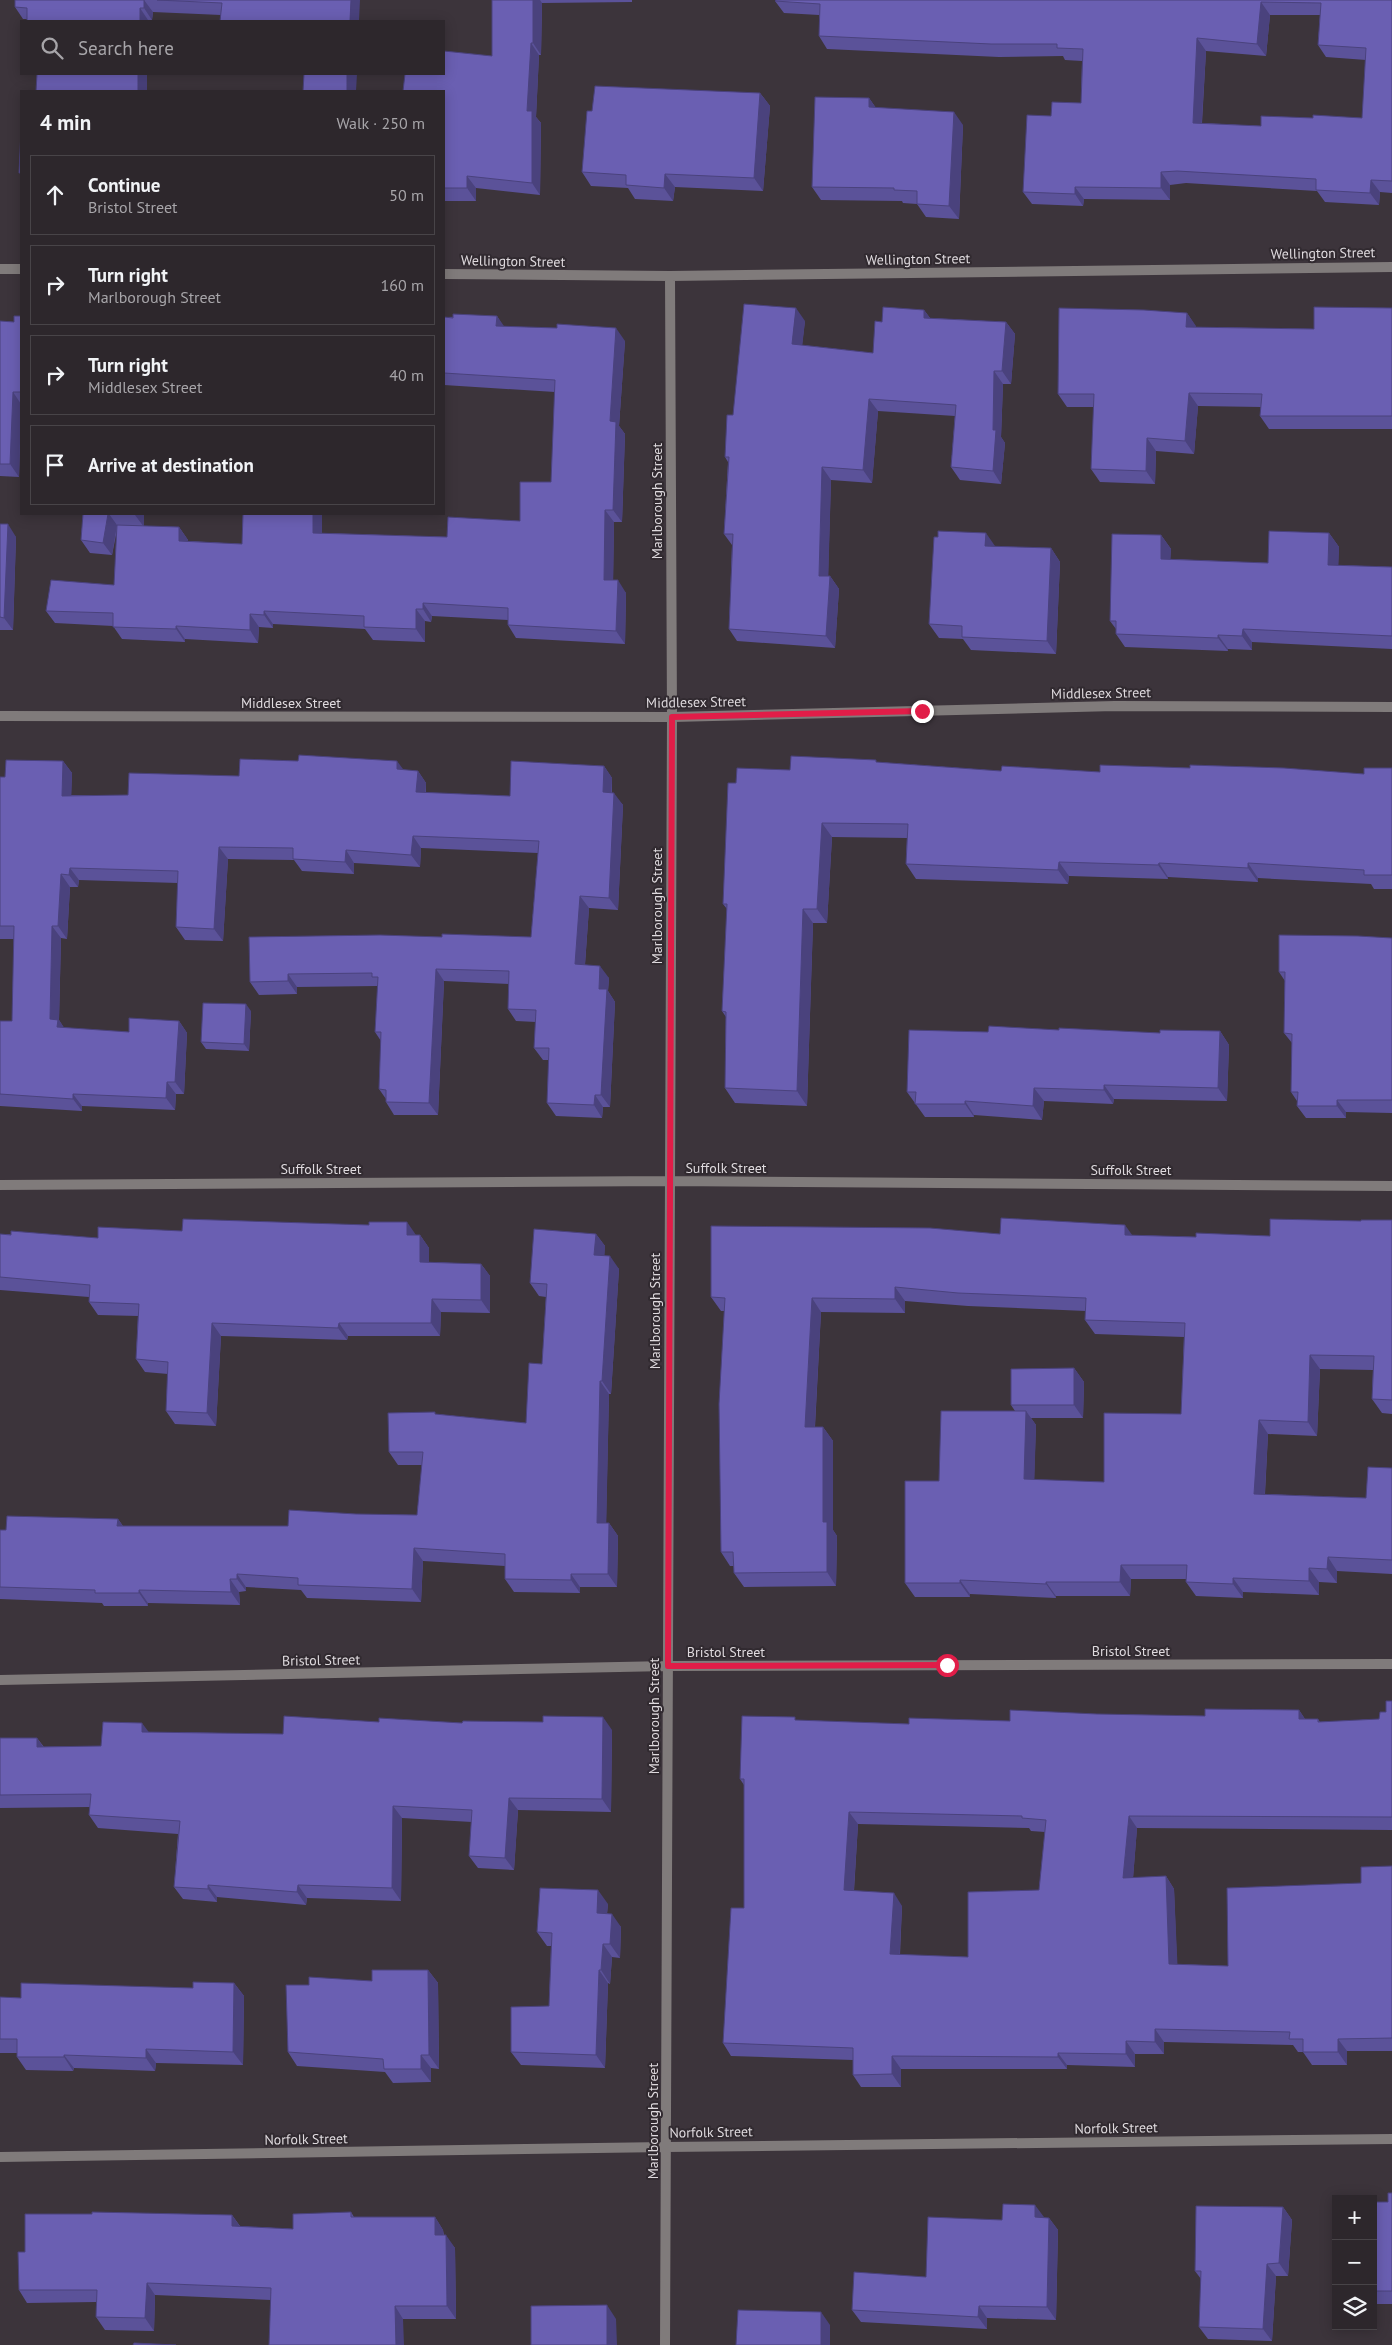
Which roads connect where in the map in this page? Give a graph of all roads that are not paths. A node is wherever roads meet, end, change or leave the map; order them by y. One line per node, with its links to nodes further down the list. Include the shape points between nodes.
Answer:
1 (1392, 267): 5 (street, Wellington Street)
2 (0, 269): 3 (street)
3 (20, 269)
4 (445, 274): 5 (street, Wellington Street)
5 (670, 276): 8 (street, Marlborough Street)
6 (1392, 707): 8 (street, Middlesex Street, via 1116,706)
7 (0, 716): 8 (street, Middlesex Street)
8 (672, 717): 9 (street, Marlborough Street)
9 (670, 1181): 10 (street, Suffolk Street); 11 (street, Suffolk Street); 13 (street, Marlborough Street)
10 (0, 1185)
11 (1392, 1186)
12 (1392, 1664): 13 (street, Bristol Street)
13 (668, 1666): 14 (street, Bristol Street); 16 (street, Marlborough Street)
14 (0, 1680)
15 (1392, 2139): 16 (street, Norfolk Street)
16 (666, 2147): 17 (street, Norfolk Street); 18 (street, Marlborough Street)
17 (0, 2157)
18 (665, 2345)

